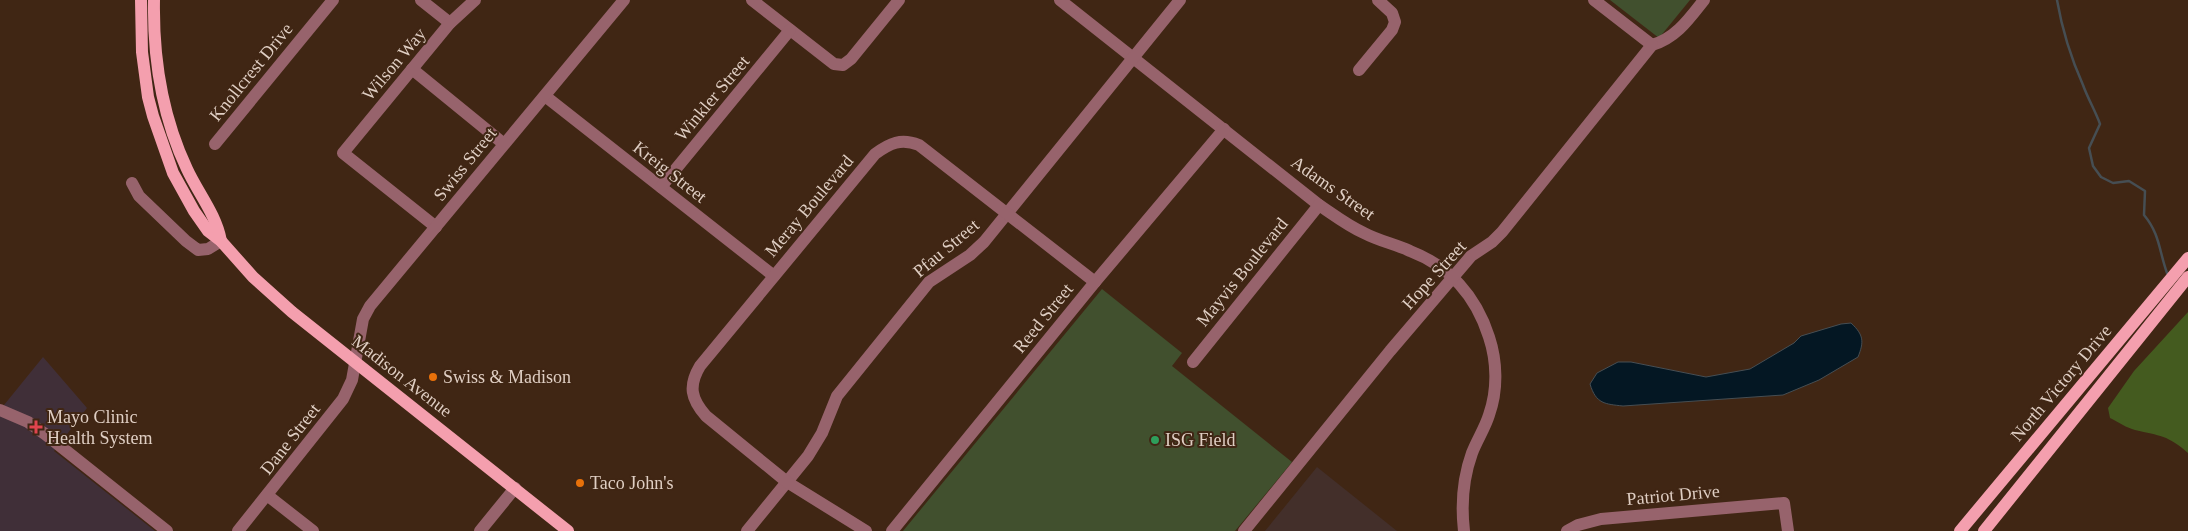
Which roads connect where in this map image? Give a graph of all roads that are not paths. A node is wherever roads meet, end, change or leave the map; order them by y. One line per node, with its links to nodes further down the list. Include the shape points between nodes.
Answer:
1 (141, 0): 29 (main road, Madison Avenue, via 142,52 153,116 166,155 184,193 208,231)
2 (154, 0): 29 (main road, Madison Avenue, via 155,51 166,112 186,167 218,224)
3 (333, 0): 22 (street, Knollcrest Drive)
4 (421, 0): 14 (street)
5 (475, 0): 14 (street, Wilson Way)
6 (624, 0): 20 (street, Swiss Street)
7 (752, 0): 15 (street)
8 (899, 0): 15 (street, via 843,65 834,64)
9 (1060, 0): 17 (street, Adams Street)
10 (1180, 0): 17 (street, Pfau Street)
11 (1378, 0): 19 (street, via 1392,13 1395,22)
12 (1594, 0): 16 (street)
13 (1704, 0): 16 (street, via 1684,26 1666,41)
14 (450, 23): 18 (street, Wilson Way)
15 (790, 30): 25 (street, Winkler Street)
16 (1652, 45): 32 (street, Hope Street, via 1502,232 1471,256)
17 (1134, 57): 21 (street, Adams Street); 27 (street, Pfau Street)
18 (412, 70): 23 (street); 28 (street, Wilson Way, via 343,153)
19 (1359, 70)
20 (545, 96): 23 (street, Swiss Street); 25 (street, Kreig Street)
21 (1224, 128): 26 (street, Adams Street); 34 (street, Reed Street)
22 (215, 144)
23 (504, 144): 28 (street, Swiss Street)
24 (132, 183): 29 (street, via 139,196 198,250 208,249)
25 (661, 187): 31 (street, Kreig Street)
26 (1320, 205): 32 (street, Adams Street, via 1359,231 1432,261); 37 (street, Mayvis Boulevard)
27 (1009, 214): 31 (street, Meray Boulevard, via 919,145 906,140 884,147 875,154); 34 (street, Meray Boulevard); 39 (street, Pfau Street, via 970,255 929,282 837,396 822,433)
28 (436, 227): 36 (street, Swiss Street, via 370,306 363,319)
29 (221, 241): 36 (main road, Madison Avenue, via 271,294)
30 (2188, 258): 35 (main road, North Victory Drive)
31 (774, 276): 39 (street, Meray Boulevard, via 700,366 693,377 692,392 696,405 706,416)
32 (1454, 277): 50 (street, Hope Street); 51 (street, Adams Street, via 1484,320 1493,349 1495,371 1489,415 1472,452 1465,479)
33 (2188, 277): 35 (main road, North Victory Drive)
34 (1095, 282): 49 (street, Reed Street)
35 (2114, 356): 54 (main road, North Victory Drive); 55 (main road, North Victory Drive)
36 (355, 362): 40 (main road, Madison Avenue); 41 (street, Dane Street, via 352,380 343,399)
37 (1193, 362)
38 (0, 410): 42 (street, via 28,422 45,434)
39 (787, 482): 47 (street, Pfau Street); 48 (street, Meray Boulevard)
40 (515, 488): 45 (street); 46 (main road, Madison Avenue)
41 (268, 495): 43 (street, Dane Street); 44 (street)
42 (168, 531)
43 (238, 531)
44 (313, 531)
45 (480, 531)
46 (568, 531)
47 (747, 531)
48 (866, 531)
49 (892, 531)
50 (1244, 531)
51 (1464, 531)
52 (1567, 531): 53 (street, Patriot Drive, via 1601,519 1784,503)
53 (1788, 531)
54 (1960, 531)
55 (1984, 531)

